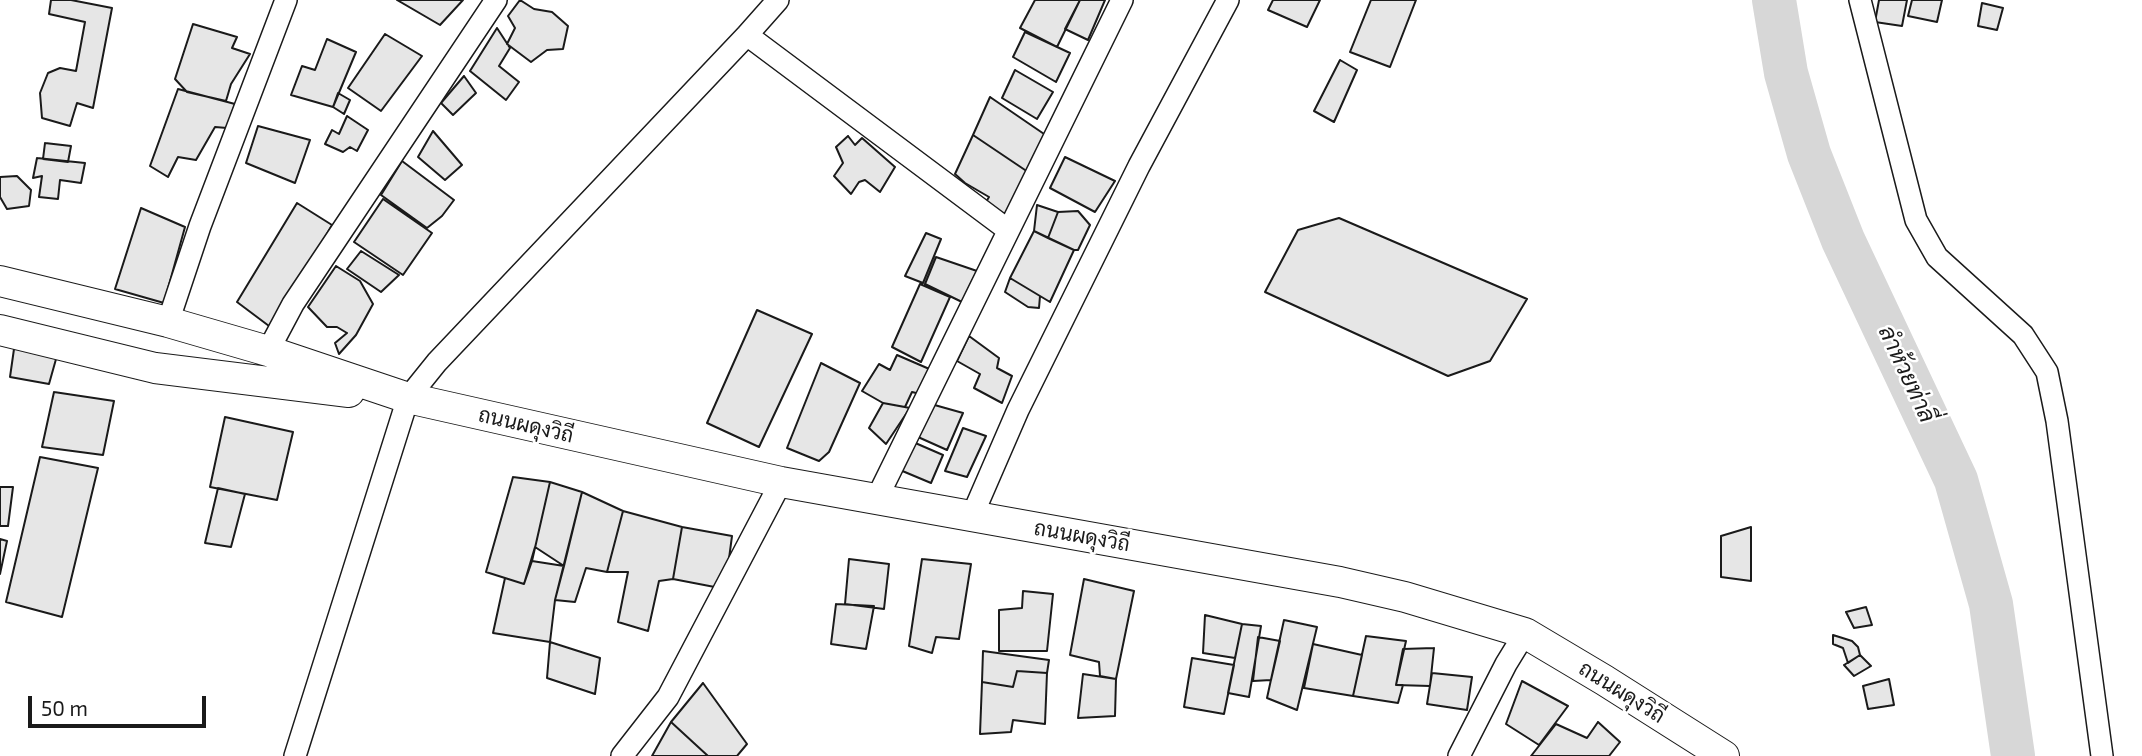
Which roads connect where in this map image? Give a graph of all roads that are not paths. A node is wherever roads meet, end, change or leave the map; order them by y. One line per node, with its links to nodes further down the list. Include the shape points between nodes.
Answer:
1 (286, 0): 10 (street)
2 (495, 0): 12 (street, via 293,304)
3 (778, 0): 7 (street)
4 (1122, 0): 8 (street)
5 (1228, 0): 16 (street, via 1139,166 1018,410)
6 (1860, 0): 22 (street, via 1916,220 1937,257 2023,335 2047,372)
7 (747, 35): 8 (street); 13 (street)
8 (1008, 230): 15 (street)
9 (0, 281): 10 (main road)
10 (167, 322): 12 (main road)
11 (0, 330): 13 (main road, via 155,368)
12 (268, 351): 13 (main road)
13 (408, 398): 14 (main road, ถนนผดุงวิถี); 18 (street)
14 (781, 482): 15 (main road, ถนนผดุงวิถี); 19 (street, via 668,697)
15 (876, 500): 16 (main road, ถนนผดุงวิถี)
16 (972, 516): 17 (main road, ถนนผดุงวิถี, via 1340,582)
17 (1525, 633): 20 (street); 21 (main road, ถนนผดุงวิถี)
18 (295, 756)
19 (622, 756)
20 (1459, 756)
21 (1724, 756)
22 (2102, 756)

